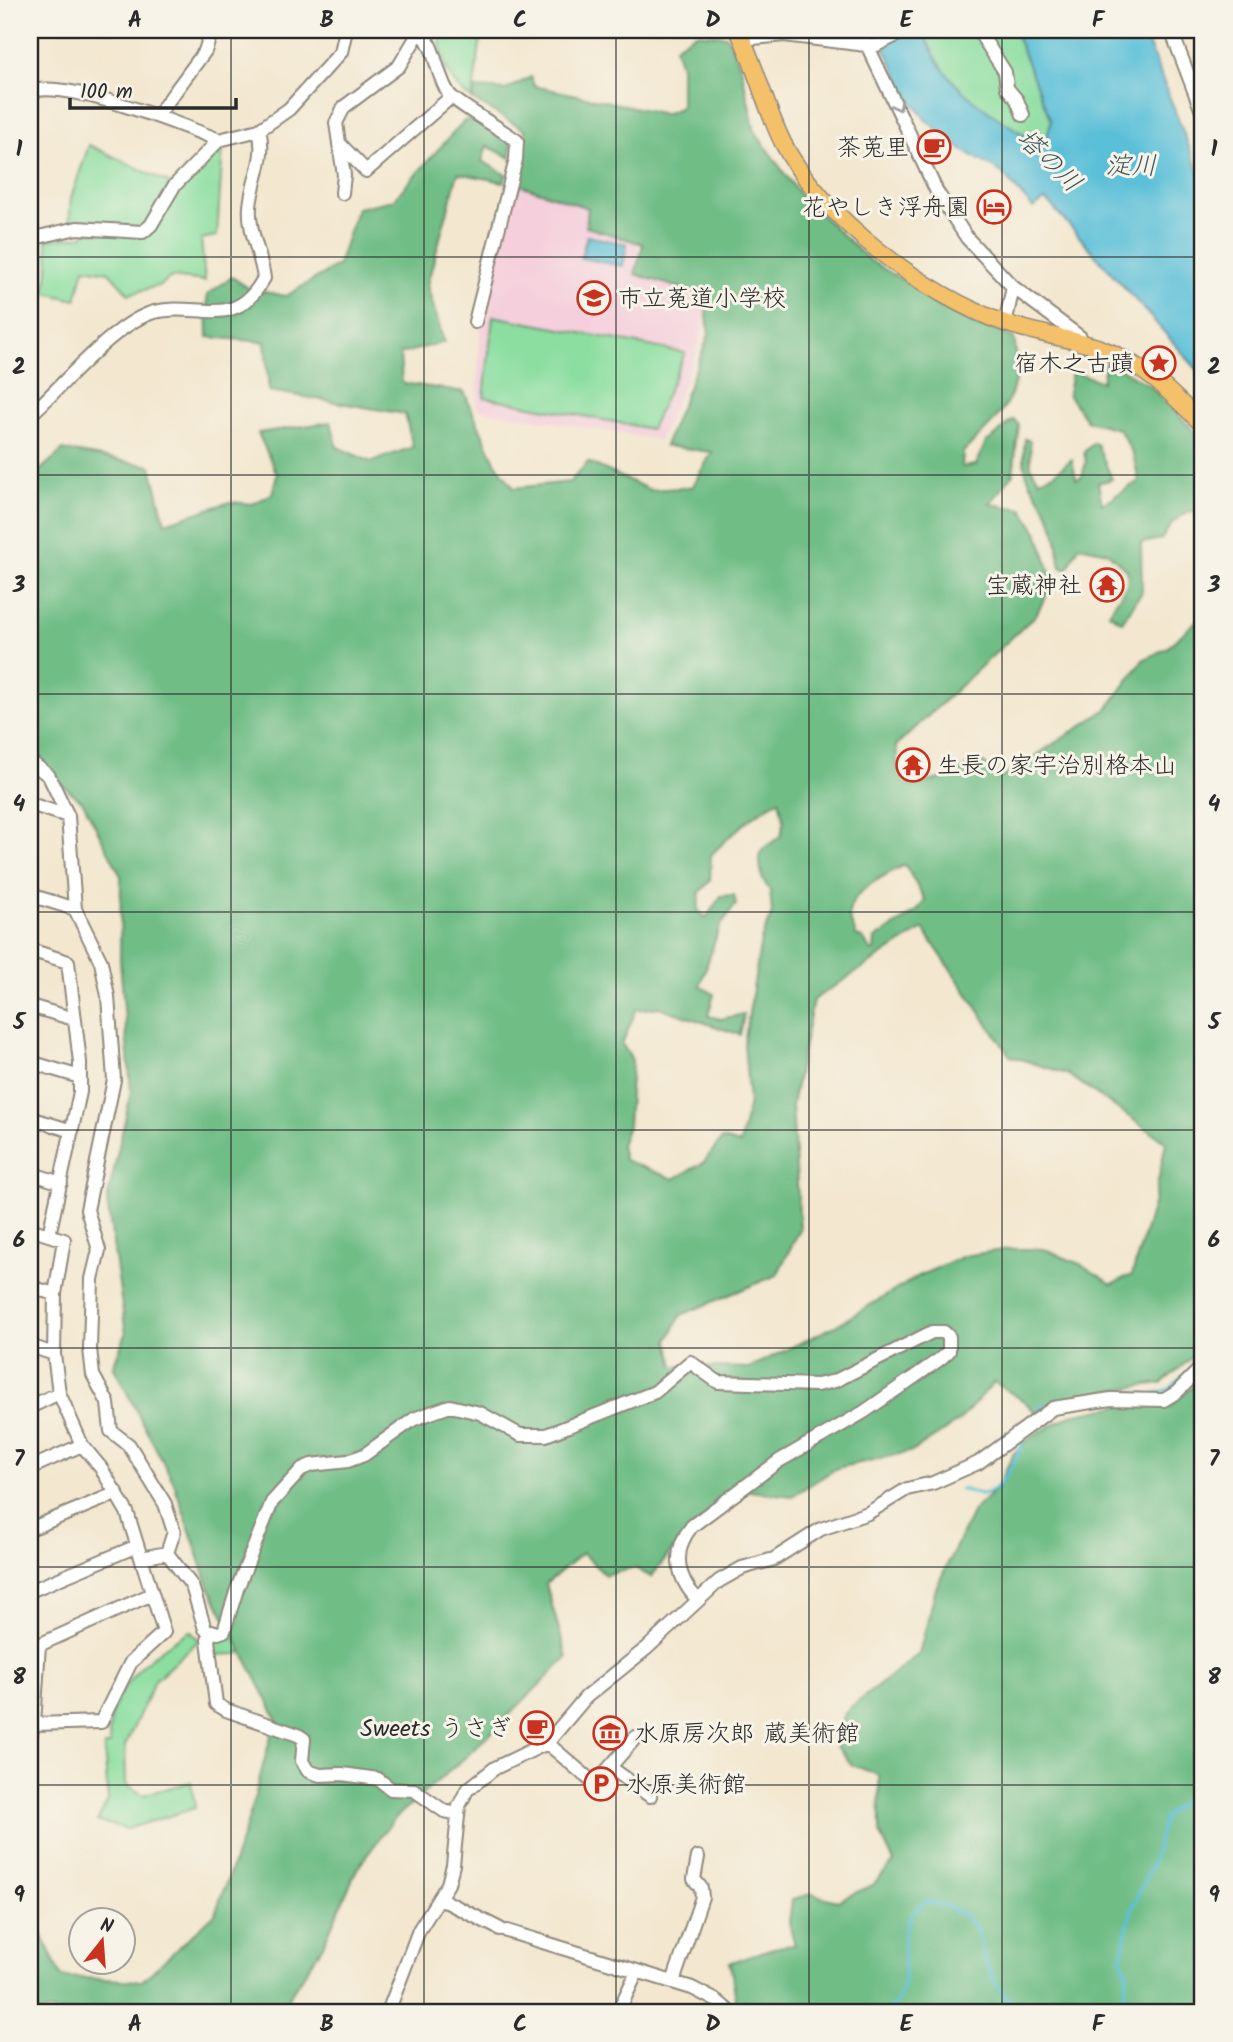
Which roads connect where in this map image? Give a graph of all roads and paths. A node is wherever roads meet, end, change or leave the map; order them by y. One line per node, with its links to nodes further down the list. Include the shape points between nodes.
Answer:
1 (212, 30): 16 (street, via 205,51)
2 (346, 30): 17 (street, via 341,52 289,109)
3 (420, 30): 13 (street, via 430,41 438,75); 19 (street, via 399,66 344,107 336,123)
4 (860, 30): 11 (street)
5 (907, 30): 11 (street)
6 (958, 30): 7 (street)
7 (968, 30)
8 (978, 30): 15 (street, via 1005,72 1007,88)
9 (1171, 30): 14 (street)
10 (740, 34): 11 (street); 24 (main road, via 783,142 803,179 838,218 907,270 967,308)
11 (872, 46): 22 (street, one-way to 22, via 937,192 967,238)
12 (30, 92): 16 (street, via 42,87)
13 (451, 97): 19 (street, via 366,171); 23 (street, via 517,141)
14 (1203, 114)
15 (1023, 115)
16 (157, 116): 18 (street)
17 (259, 130): 18 (street); 26 (street, via 259,174 250,205 264,278 257,290 227,312 176,309 152,313 81,362 62,387)
18 (219, 139): 21 (street, via 174,186 143,232 77,229)
19 (339, 143): 20 (street)
20 (342, 192)
21 (30, 239)
22 (1013, 287): 24 (street); 25 (street)
23 (475, 322)
24 (1005, 324): 25 (main road)
25 (1083, 344): 27 (main road, via 1132,363)
26 (30, 415)
27 (1203, 425)
28 (30, 761): 30 (street, via 49,776)
29 (30, 804): 30 (street)
30 (68, 816): 32 (street)
31 (30, 895): 32 (street)
32 (75, 909): 56 (street, via 101,962 114,1080 87,1210 99,1250 92,1279 93,1375 108,1403 111,1431 129,1445 172,1520 174,1532)
33 (30, 950): 35 (street, via 68,962)
34 (30, 1006): 35 (street)
35 (74, 1019): 37 (street)
36 (30, 1062): 37 (street)
37 (80, 1077): 39 (street)
38 (30, 1118): 39 (street)
39 (72, 1131): 41 (street)
40 (30, 1173): 41 (street)
41 (61, 1182): 43 (street)
42 (30, 1229): 43 (street)
43 (49, 1235): 45 (street, via 64,1240)
44 (30, 1287): 45 (street)
45 (55, 1294): 47 (street)
46 (30, 1346): 47 (street)
47 (54, 1354): 49 (street)
48 (1203, 1366): 59 (street, via 1164,1400 1111,1399 1053,1408 978,1463 907,1489 868,1514 821,1529 774,1559 742,1568)
49 (60, 1393): 50 (street); 51 (street)
50 (30, 1406)
51 (82, 1445): 52 (street); 53 (street)
52 (30, 1468)
53 (117, 1493): 54 (street); 55 (street)
54 (30, 1530)
55 (139, 1552): 56 (street); 57 (street); 58 (street)
56 (167, 1553): 60 (street, via 192,1586 205,1629)
57 (30, 1591)
58 (152, 1594): 61 (street); 62 (street, via 164,1632 131,1662 101,1722)
59 (696, 1599): 60 (street, via 678,1567 685,1535 692,1526 779,1461 864,1412 940,1359 949,1351 949,1337 944,1332 932,1332 835,1381 817,1385 718,1382 690,1362 655,1392 546,1435 520,1435 463,1407 425,1413 365,1455 311,1465 279,1490 224,1631); 64 (street, via 647,1648 586,1697)
60 (211, 1633): 67 (street, via 216,1704 304,1739 302,1761 308,1771 378,1779 391,1789 414,1790 444,1811)
61 (35, 1646): 62 (street)
62 (32, 1730)
63 (636, 1737): 65 (street)
64 (547, 1743): 65 (street, via 595,1784); 67 (street, via 480,1777 467,1790)
65 (610, 1767): 66 (street)
66 (650, 1796)
67 (458, 1814): 69 (street, via 453,1865)
68 (698, 1857): 71 (street, via 694,1879 702,1897)
69 (439, 1898): 70 (street, via 503,1930); 73 (street, via 419,1930)
70 (637, 1972): 71 (street); 72 (street)
71 (673, 1982): 76 (street, via 717,2001)
72 (630, 1986): 74 (street); 75 (street)
73 (388, 2012)
74 (618, 2012)
75 (624, 2012)
76 (730, 2012)

